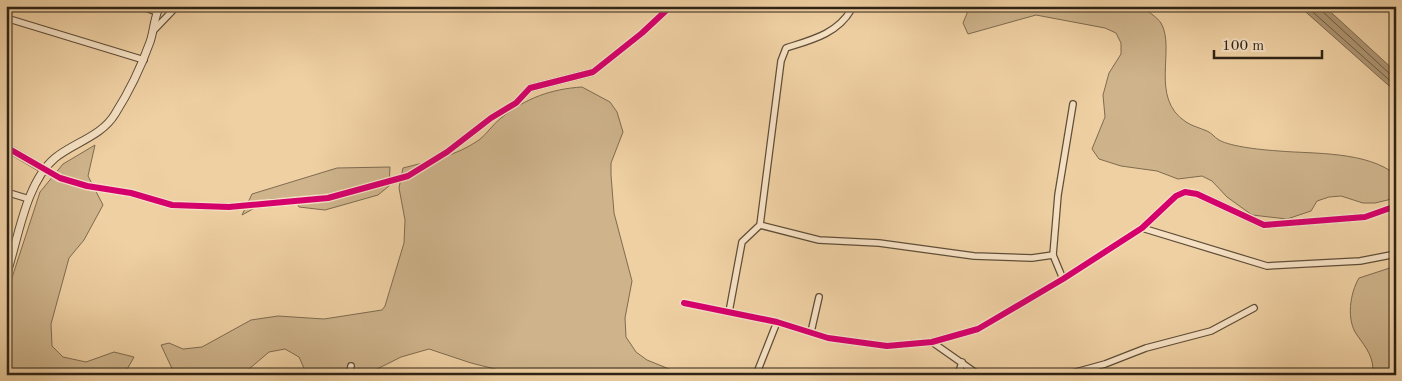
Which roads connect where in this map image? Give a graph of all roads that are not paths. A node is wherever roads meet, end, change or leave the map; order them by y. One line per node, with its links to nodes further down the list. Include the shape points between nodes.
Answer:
1 (140, 6): 5 (street)
2 (177, 6): 7 (street)
3 (672, 6): 11 (street, via 593,72 530,88 516,103 408,176 328,198 229,207 172,205 130,193 87,186)
4 (846, 6): 15 (street, via 851,10 848,15 826,35 786,48 781,61)
5 (158, 9): 7 (street)
6 (6, 18): 8 (street)
7 (154, 30): 8 (street)
8 (144, 60): 11 (street, via 114,116 90,138 54,159)
9 (1073, 104): 18 (street, via 1058,195)
10 (6, 147): 11 (street)
11 (45, 170): 13 (street)
12 (6, 192): 13 (street)
13 (29, 199): 19 (street)
14 (1396, 206): 16 (street, via 1365,217 1264,224 1186,192 1176,196)
15 (760, 225): 18 (street, via 819,240 974,256 1032,258); 25 (street, via 742,242)
16 (1142, 228): 17 (street, via 1267,266 1360,262); 21 (street)
17 (1396, 254)
18 (1053, 255): 21 (street)
19 (8, 268): 20 (street)
20 (6, 276)
21 (1063, 279): 28 (street, via 978,329)
22 (819, 297): 27 (street)
23 (684, 303): 25 (street)
24 (1254, 308): 35 (street, via 1211,332 1146,348)
25 (729, 312): 26 (street)
26 (777, 322): 27 (street); 32 (street)
27 (811, 332): 28 (street, via 828,338 887,346)
28 (932, 342): 29 (street)
29 (962, 362): 33 (street); 34 (street)
30 (351, 366): 31 (street)
31 (349, 375)
32 (756, 375)
33 (958, 375)
34 (980, 375)
35 (1065, 375)

